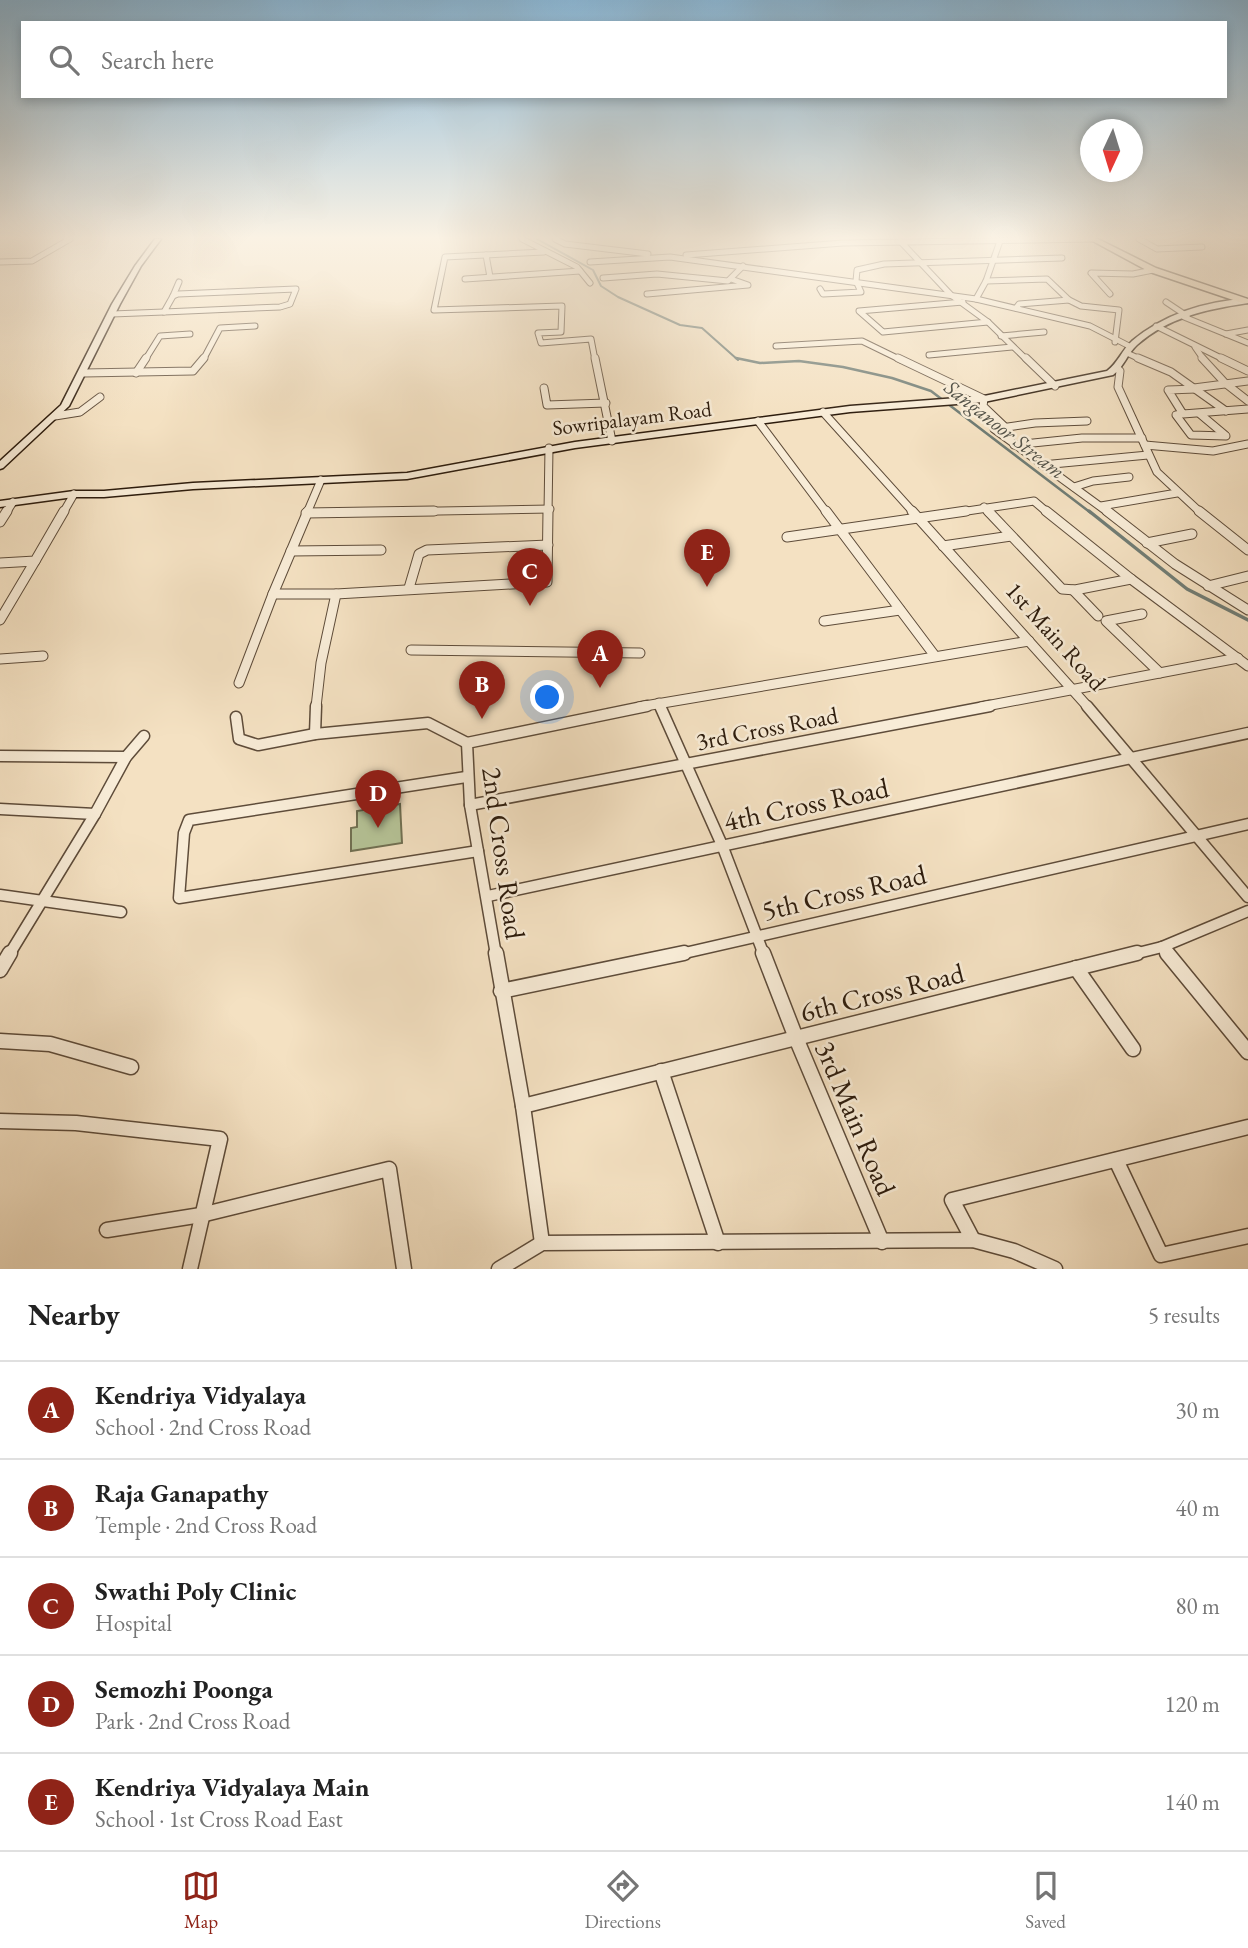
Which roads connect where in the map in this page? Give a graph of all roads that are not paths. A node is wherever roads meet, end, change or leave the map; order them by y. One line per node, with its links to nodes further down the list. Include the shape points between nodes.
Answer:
1 (121, 298): 14 (street)
2 (172, 298): 13 (street)
3 (293, 298): 13 (street, via 286,306)
4 (436, 298): 43 (street, via 434,310 562,306 561,332 538,333 541,343 591,339)
5 (957, 298): 10 (street)
6 (971, 298): 7 (street)
7 (976, 299): 12 (street)
8 (1247, 299): 15 (street)
9 (1069, 300): 12 (street, via 1019,304); 24 (street, via 1081,306 1119,310)
10 (963, 302): 16 (street); 16 (street, via 859,311 883,332)
11 (1166, 302): 15 (street)
12 (1016, 308): 24 (street, via 1090,326)
13 (164, 312): 14 (street)
14 (112, 314): 33 (street)
15 (1185, 316): 18 (street); 22 (street)
16 (988, 323): 23 (street)
17 (255, 326): 34 (street, via 220,328 193,371)
18 (1156, 327): 26 (street); 29 (street)
19 (1248, 330): 22 (street)
20 (1044, 332): 23 (street)
21 (190, 334): 34 (street, via 160,337)
22 (1225, 334): 25 (street)
23 (1001, 336): 28 (street)
24 (1115, 342): 29 (street)
25 (1248, 343)
26 (1194, 345): 32 (street); 36 (street)
27 (776, 346): 41 (street, via 862,341)
28 (1013, 347): 30 (street); 37 (street)
29 (1129, 350): 31 (street); 39 (street)
30 (929, 355)
31 (1117, 368): 37 (street, Sowripalayam Road); 55 (street, via 1118,387)
32 (1248, 371)
33 (84, 373): 34 (street); 49 (street)
34 (136, 373)
35 (1248, 381): 36 (street)
36 (1225, 385): 39 (street); 42 (street)
37 (1055, 386): 41 (street, Sowripalayam Road)
38 (544, 388): 43 (street, via 547,405)
39 (1195, 389): 45 (street); 47 (street, via 1168,390)
40 (100, 397): 49 (street, via 80,412)
41 (984, 399): 46 (street, Sowripalayam Road); 52 (street, via 983,406)
42 (1248, 401)
43 (606, 404): 54 (street)
44 (1248, 409): 45 (street)
45 (1226, 411): 48 (street)
46 (822, 412): 50 (street, Sowripalayam Road); 74 (street, 1st Main Road)
47 (1182, 414): 48 (street); 53 (street, via 1176,415 1191,435)
48 (1200, 414): 53 (street)
49 (55, 416): 62 (street)
50 (758, 421): 54 (street, Sowripalayam Road); 76 (street)
51 (1087, 421): 52 (street)
52 (1004, 426): 57 (street, via 994,429)
53 (1226, 436): 58 (street)
54 (612, 441): 59 (street, Sowripalayam Road)
55 (1144, 442): 57 (street, via 1083,438); 58 (street, via 1213,451); 60 (street)
56 (1248, 444): 58 (street)
57 (1014, 445): 61 (street)
58 (1237, 446)
59 (549, 449): 64 (street, Sowripalayam Road, via 407,476); 72 (street)
60 (1148, 455): 61 (street); 66 (street)
61 (1042, 465): 65 (street)
62 (0, 466)
63 (1129, 477): 65 (street)
64 (321, 480): 67 (street, Sowripalayam Road); 73 (street)
65 (1074, 487): 70 (street)
66 (1177, 493): 70 (street); 84 (street)
67 (74, 494): 68 (street, Sowripalayam Road); 86 (street)
68 (13, 502): 69 (street, Sowripalayam Road); 75 (street)
69 (0, 504)
70 (1101, 506): 80 (street)
71 (984, 508): 74 (street); 78 (street); 89 (street, via 1034,501)
72 (550, 509): 73 (street); 81 (street)
73 (306, 513): 85 (street)
74 (917, 516): 76 (street); 82 (street, 1st Main Road)
75 (0, 522)
76 (839, 530): 79 (street); 95 (street)
77 (1192, 534): 80 (street)
78 (1011, 536): 82 (street); 92 (street, via 1062,589)
79 (787, 537)
80 (1147, 543): 90 (street)
81 (548, 545): 91 (street, via 427,550 419,554); 91 (street, via 547,582)
82 (943, 546): 101 (street, 1st Main Road)
83 (381, 550): 85 (street)
84 (1248, 550)
85 (291, 551): 93 (street)
86 (35, 561): 87 (street); 99 (street)
87 (0, 563)
88 (1248, 576): 90 (street)
89 (1130, 579): 92 (street); 106 (street)
90 (1208, 586): 96 (street)
91 (409, 588): 94 (street)
92 (1073, 590): 98 (street)
93 (272, 594): 94 (street); 110 (street)
94 (337, 594): 115 (street, via 322,651)
95 (900, 610): 100 (street); 105 (street)
96 (1248, 610)
97 (1142, 614): 109 (street, via 1106,621)
98 (1098, 615)
99 (0, 620)
100 (824, 621)
101 (1029, 640): 105 (street, 2nd Cross Road); 111 (street, 1st Main Road)
102 (411, 650): 103 (street)
103 (639, 653)
104 (43, 656): 107 (street)
105 (935, 656): 112 (street, 2nd Cross Road)
106 (1238, 658): 108 (street); 109 (street, 3rd Cross Road)
107 (0, 659)
108 (1248, 666)
109 (1160, 673): 111 (street, 3rd Cross Road)
110 (239, 683)
111 (1073, 689): 120 (street, 1st Main Road); 121 (street, 3rd Cross Road)
112 (659, 703): 117 (street, 2nd Cross Road); 121 (street, 3rd Main Road)
113 (236, 717): 115 (street, via 239,739 258,745)
114 (1248, 733): 120 (street, 4th Cross Road)
115 (315, 734): 117 (street, via 428,723)
116 (144, 736): 119 (street)
117 (467, 743): 122 (street, 2nd Cross Road)
118 (0, 755): 119 (street)
119 (126, 757): 125 (street)
120 (1133, 758): 127 (street, 1st Main Road); 128 (street, 4th Cross Road)
121 (687, 765): 123 (street, 3rd Cross Road); 128 (street, 3rd Main Road)
122 (467, 777): 123 (street, 2nd Cross Road); 129 (street, via 189,820 179,898)
123 (470, 806): 129 (street, 2nd Cross Road)
124 (0, 809): 125 (street)
125 (95, 814): 133 (street)
126 (1248, 824): 127 (street, 5th Cross Road)
127 (1197, 836): 132 (street, 1st Main Road); 136 (street, 5th Cross Road)
128 (722, 845): 131 (street, 4th Cross Road); 136 (street, 3rd Main Road)
129 (478, 851): 131 (street, 2nd Cross Road)
130 (0, 895): 133 (street)
131 (488, 897): 140 (street, 2nd Cross Road)
132 (1248, 897)
133 (43, 902): 134 (street); 139 (street)
134 (121, 912)
135 (1248, 912): 137 (street, 6th Cross Road)
136 (757, 938): 140 (street, 5th Cross Road); 141 (street, 3rd Main Road)
137 (1162, 947): 138 (street, 6th Cross Road); 144 (street)
138 (1076, 968): 141 (street, 6th Cross Road); 143 (street)
139 (0, 970)
140 (501, 991): 147 (street, 2nd Cross Road)
141 (796, 1038): 146 (street, 6th Cross Road); 156 (street, 3rd Main Road)
142 (0, 1041): 145 (street, via 24,1040)
143 (1133, 1049)
144 (1248, 1052)
145 (131, 1067)
146 (661, 1071): 147 (street, 6th Cross Road); 155 (street)
147 (523, 1106): 157 (street, 2nd Cross Road)
148 (0, 1121): 151 (street, via 76,1123 220,1139)
149 (1248, 1127): 150 (street)
150 (1116, 1160): 153 (street, via 1161,1255); 154 (street, via 952,1200)
151 (201, 1215): 152 (street); 158 (street); 159 (street, via 389,1169)
152 (107, 1230)
153 (1248, 1236)
154 (973, 1240): 156 (street); 161 (street)
155 (718, 1242): 156 (street); 157 (street)
156 (882, 1242)
157 (542, 1243): 160 (street)
158 (190, 1269)
159 (404, 1269)
160 (499, 1269)
161 (1055, 1269)

